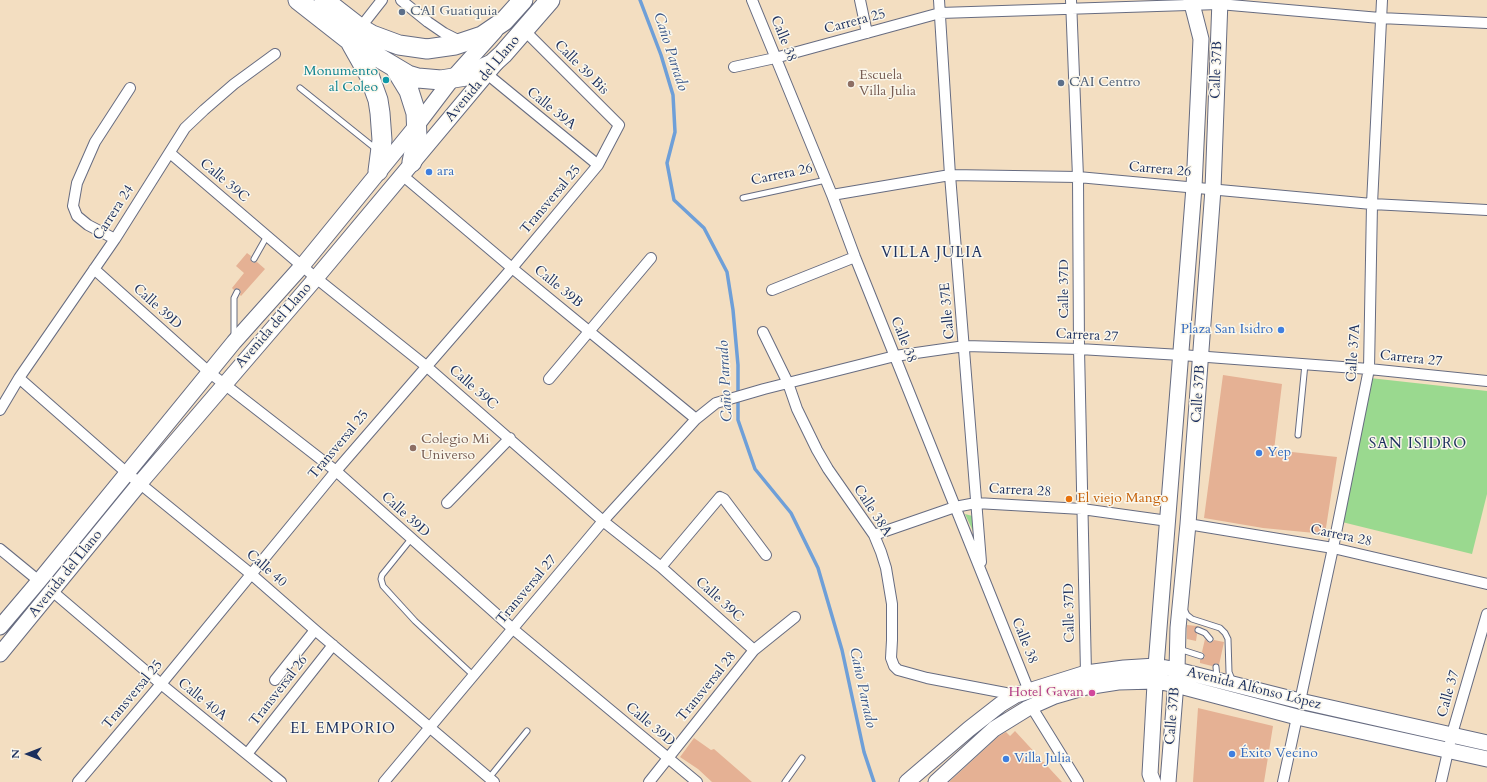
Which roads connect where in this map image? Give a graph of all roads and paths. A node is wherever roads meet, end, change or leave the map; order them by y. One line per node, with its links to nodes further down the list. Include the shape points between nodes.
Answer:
1 (298, 0): 20 (highway)
2 (324, 0): 20 (highway)
3 (382, 0): 20 (street)
4 (401, 0): 21 (street, via 444,33 456,39)
5 (524, 0): 16 (highway, Avenida del Llano)
6 (550, 0): 18 (highway, Avenida del Llano)
7 (752, 0): 24 (street, Calle 38)
8 (860, 0): 19 (street)
9 (939, 0): 14 (street, Calle 37E)
10 (1382, 0): 15 (street, Calle 37A)
11 (1192, 2): 12 (street, Carrera 25); 13 (street, Carrera 25); 31 (street, Calle 37B, via 1201,39)
12 (1219, 2): 15 (street, Carrera 25); 31 (street, Calle 37B); 42 (street, Calle 37B)
13 (1071, 5): 14 (street, Carrera 25); 39 (street, Calle 37D)
14 (940, 13): 19 (street, Carrera 25); 38 (street, Calle 37E)
15 (1380, 18): 17 (street, Carrera 25); 45 (street, Calle 37A)
16 (504, 21): 21 (highway, via 482,36); 28 (street, Avenida del Llano)
17 (1487, 23)
18 (525, 29): 23 (highway, Avenida del Llano); 33 (street, Calle 39 Bis)
19 (867, 33): 24 (street, Carrera 25)
20 (355, 34): 21 (highway, via 413,48 441,48); 25 (highway); 35 (highway, via 374,87 380,113)
21 (469, 41)
22 (275, 54): 34 (street, Carrera 24, via 204,110 186,128)
23 (503, 54): 27 (street, Avenida del Llano); 28 (highway, via 480,71)
24 (775, 58): 26 (street, Carrera 25); 40 (street, Calle 38)
25 (394, 67): 28 (highway, via 418,78); 32 (highway, via 409,91)
26 (734, 67)
27 (487, 74): 36 (street, Calle 39A); 37 (street, Avenida del Llano)
28 (452, 79): 32 (street, Avenida del Llano)
29 (130, 88): 48 (street, via 95,142 77,183 73,206 77,216 88,226)
30 (300, 88): 35 (lane)
31 (1198, 103): 41 (street, Calle 37B)
32 (417, 125): 35 (street, Avenida del Llano); 37 (highway, via 417,137)
33 (619, 125): 36 (street, Transversal 25)
34 (170, 153): 47 (street, Calle 39C); 48 (street, Carrera 24)
35 (380, 162): 52 (street, Avenida del Llano)
36 (598, 165): 53 (street, Transversal 25)
37 (407, 169): 53 (street, Calle 39B); 55 (street, Avenida del Llano)
38 (950, 175): 39 (street, Carrera 26); 43 (street, Carrera 26); 61 (street, Calle 37E)
39 (1078, 177): 41 (street, Carrera 26); 62 (street, Calle 37D)
40 (826, 180): 43 (street, Calle 38); 44 (lane, Carrera 26)
41 (1194, 188): 42 (street, Carrera 26); 63 (street, Calle 37B)
42 (1213, 189): 45 (street, Carrera 26); 65 (street, Calle 37B)
43 (832, 196): 49 (street, Calle 38)
44 (744, 198)
45 (1372, 204): 46 (street, Carrera 26); 68 (street, Calle 37A)
46 (1487, 210)
47 (267, 236): 51 (lane); 52 (street, Calle 39C)
48 (115, 239): 54 (street, Carrera 24)
49 (855, 256): 56 (street); 64 (street, Calle 38)
50 (650, 258): 58 (street)
51 (254, 259)
52 (302, 266): 55 (street, Calle 39C); 60 (street, Avenida del Llano)
53 (512, 268): 58 (street, Calle 39B); 67 (street, Transversal 25)
54 (94, 269): 69 (street, Calle 39D); 70 (street, Carrera 24)
55 (316, 278): 67 (street, Calle 39C); 74 (street, Avenida del Llano)
56 (772, 290)
57 (236, 292): 60 (lane)
58 (589, 330): 71 (street); 76 (street, Calle 39B)
59 (763, 332): 73 (street, Calle 38A)
60 (234, 342): 69 (street, Avenida del Llano)
61 (965, 346): 62 (street, Carrera 27); 64 (street, Carrera 27); 83 (street, Calle 37E)
62 (1079, 349): 63 (street, Carrera 27); 85 (street, Calle 37D)
63 (1181, 355): 65 (street, Carrera 27); 87 (street, Calle 37B)
64 (895, 356): 73 (street, Carrera 27); 84 (street, Calle 38)
65 (1202, 356): 66 (street, Carrera 27); 88 (street, Calle 37B)
66 (1305, 364): 68 (street, Carrera 27); 77 (lane)
67 (426, 366): 78 (street, Calle 39C); 79 (street, Transversal 25)
68 (1369, 369): 72 (street, Carrera 27); 91 (street, Calle 37A)
69 (210, 374): 74 (street, Calle 39D); 80 (street, Avenida del Llano)
70 (19, 378): 75 (street, Carrera 24); 80 (street, Calle 40)
71 (549, 379)
72 (1487, 382)
73 (788, 383): 76 (street, Carrera 27, via 716,403); 89 (street, Calle 38A, via 797,409 817,450)
74 (225, 384): 79 (street, Calle 39D); 81 (street, Avenida del Llano)
75 (0, 410)
76 (696, 419): 86 (street, Transversal 27)
77 (1298, 435)
78 (510, 438): 82 (street); 86 (street, Calle 39C)
79 (336, 471): 90 (street, Calle 39D); 96 (street, Transversal 25)
80 (128, 473): 81 (street, Calle 40); 97 (street, Avenida del Llano)
81 (140, 483): 96 (street, Calle 40); 99 (street, Avenida del Llano)
82 (447, 503)
83 (976, 503): 84 (street, Carrera 28); 85 (street, Carrera 28); 95 (street, Calle 37E)
84 (955, 507): 89 (street, Carrera 28); 95 (street, Calle 38)
85 (1082, 509): 87 (street, Carrera 28); 113 (street, Calle 37D)
86 (603, 521): 94 (street, Calle 39C); 104 (street, Transversal 27)
87 (1168, 521): 114 (street, Calle 37B)
88 (1188, 524): 91 (street, Carrera 28); 100 (street, Calle 37B)
89 (874, 535): 120 (street, Calle 38A, via 886,568 889,586 891,658 894,666 898,670 927,678)
90 (411, 539): 104 (street, Calle 39D); 115 (lane, via 380,580 415,621)
91 (1333, 548): 98 (street, Carrera 28); 121 (street, Calle 37A)
92 (0, 549): 97 (street)
93 (766, 555): 94 (street, via 724,499 719,498)
94 (661, 567): 110 (street, Calle 39C)
95 (982, 572): 120 (street, Calle 38)
96 (251, 574): 105 (street, Calle 40); 118 (street, Transversal 25)
97 (39, 582): 103 (street, Avenida del Llano)
98 (1487, 584)
99 (52, 591): 111 (street, Avenida del Llano); 118 (street, Calle 40A)
100 (1180, 602): 109 (street, Calle 37B, via 1181,625); 119 (lane, via 1192,618 1220,628 1225,633 1229,647 1229,672)
101 (1487, 614): 126 (street, Calle 37)
102 (794, 617): 110 (street, Transversal 28)
103 (0, 627)
104 (512, 628): 115 (street, Transversal 27); 130 (street, Calle 39D)
105 (315, 630): 108 (street, Calle 40); 117 (street)
106 (1198, 630): 107 (lane)
107 (1210, 639)
108 (333, 645): 124 (street, Calle 40); 129 (street, Transversal 26)
109 (1176, 648): 112 (lane); 116 (street, Calle 37B)
110 (754, 650): 130 (street, Transversal 28)
111 (0, 654)
112 (1201, 656)
113 (1086, 673): 114 (street, Avenida Alfonso López, via 1124,668); 120 (street, Avenida Alfonso López)
114 (1156, 674): 116 (street, Avenida Alfonso López); 122 (street, Avenida Alfonso López, via 1086,687); 143 (street, Calle 37B, via 1150,774)
115 (474, 676): 124 (street, Transversal 27)
116 (1176, 677): 119 (street, Avenida Alfonso López, via 1217,674); 123 (street, Avenida Alfonso López); 144 (street, Calle 37B)
117 (275, 680)
118 (161, 684): 129 (street, Calle 40A); 134 (street, Transversal 25)
119 (1234, 685): 121 (street, Avenida Alfonso López)
120 (1023, 693): 140 (street, Avenida Alfonso López, via 1001,704)
121 (1300, 701): 126 (street, Avenida Alfonso López)
122 (1031, 706): 141 (street, Avenida Alfonso López, via 994,729); 142 (street)
123 (1297, 717): 128 (street, Avenida Alfonso López); 145 (street)
124 (429, 727): 133 (street, Calle 40); 136 (street, Transversal 27)
125 (528, 731): 133 (lane)
126 (1452, 734): 127 (street, Avenida Alfonso López); 128 (street, Calle 37)
127 (1487, 743)
128 (1449, 750): 132 (street, Avenida Alfonso López); 146 (street, Calle 37)
129 (247, 754): 135 (street, Calle 40A)
130 (668, 758): 137 (street, Transversal 28); 138 (street, Calle 39D)
131 (802, 758): 139 (lane)
132 (1487, 759)
133 (491, 780)
134 (78, 782)
135 (281, 782)
136 (384, 782)
137 (649, 782)
138 (697, 782)
139 (785, 782)
140 (907, 782)
141 (936, 782)
142 (1078, 782)
143 (1153, 782)
144 (1168, 782)
145 (1283, 782)
146 (1441, 782)

